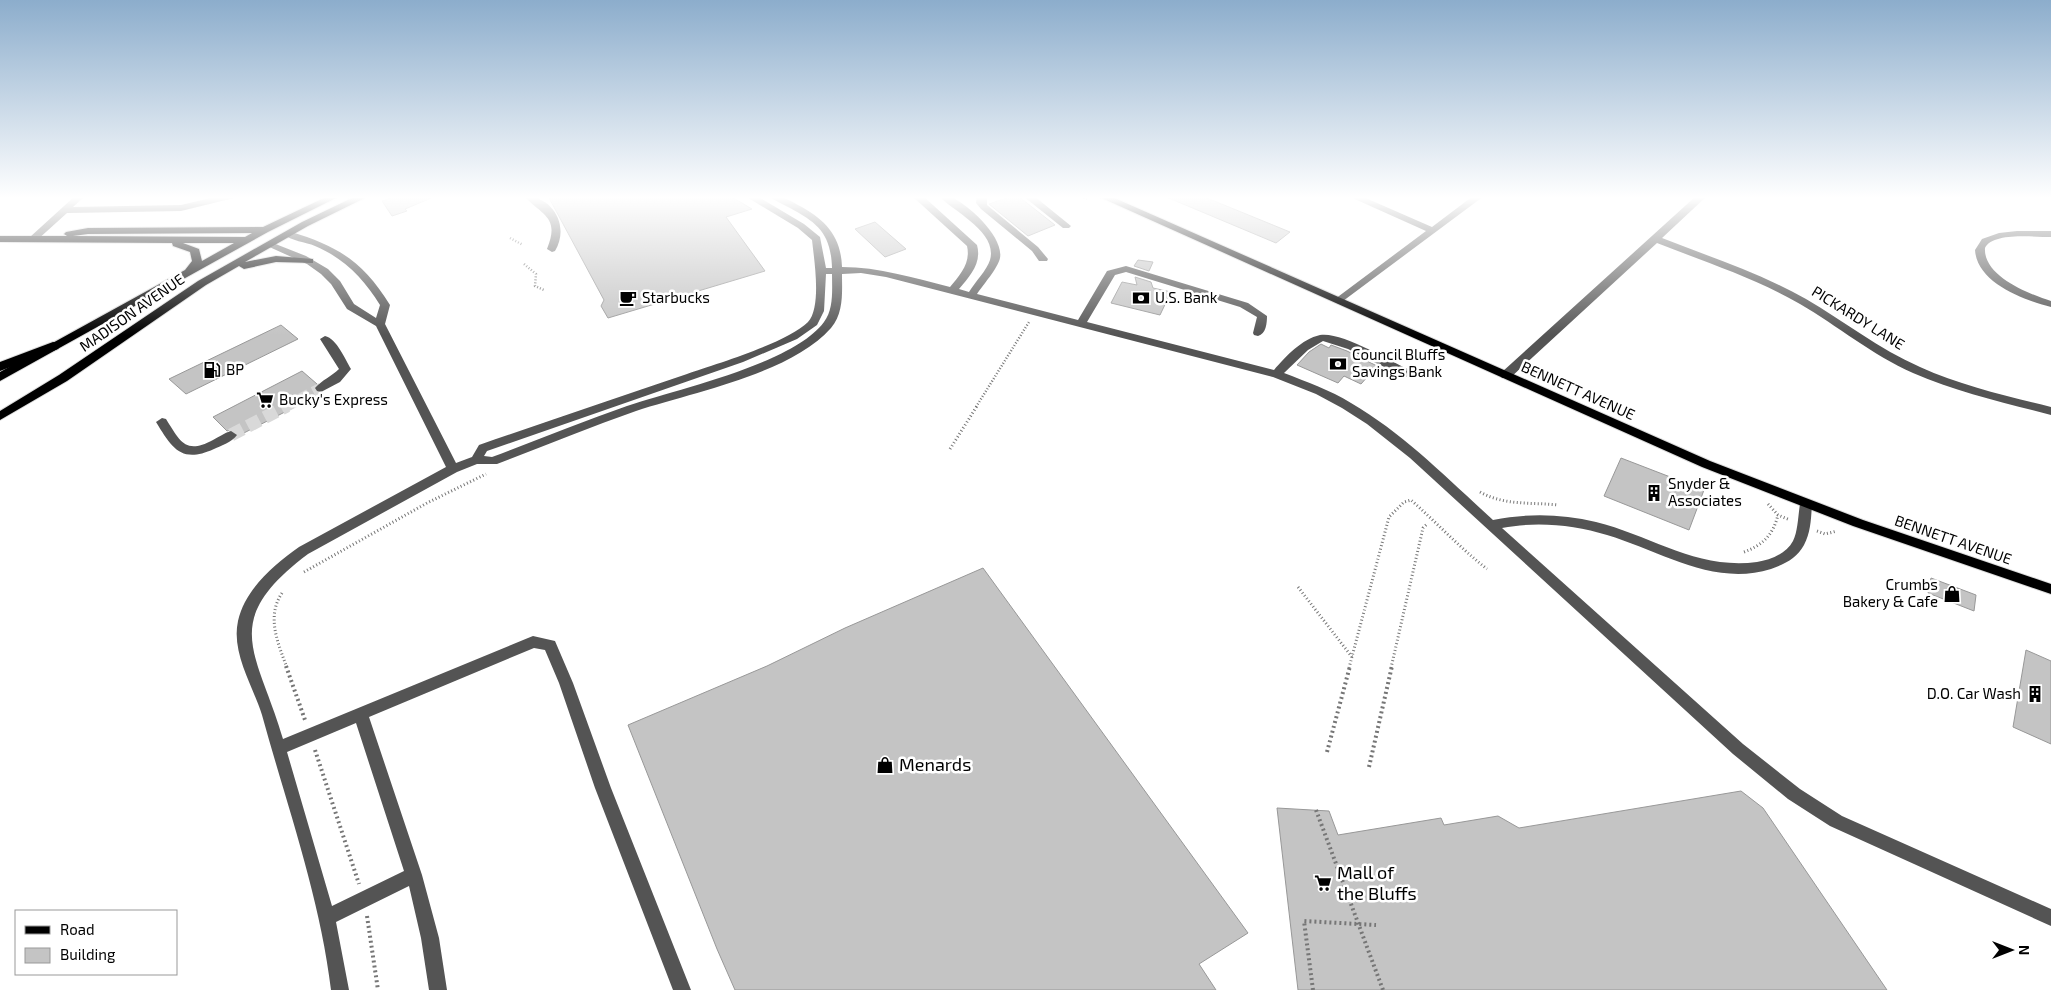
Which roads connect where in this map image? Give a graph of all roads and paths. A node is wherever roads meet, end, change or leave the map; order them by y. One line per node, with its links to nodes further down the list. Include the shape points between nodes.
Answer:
1 (158, 242): 26 (main road, via 195,250 197,261)
2 (242, 242): 26 (main road, MADISON AVENUE)
3 (257, 242): 18 (main road)
4 (275, 242): 18 (main road, MADISON AVENUE)
5 (315, 242): 35 (street, via 344,257 372,284 385,305)
6 (518, 242): 19 (path)
7 (555, 242): 20 (street)
8 (818, 242): 25 (street)
9 (833, 242): 24 (street)
10 (969, 242): 29 (street, via 974,251 973,263)
11 (994, 242): 30 (street, via 995,260)
12 (1027, 242): 21 (street)
13 (1206, 242): 31 (main road, BENNETT AVENUE)
14 (1418, 242): 31 (street)
15 (1649, 242): 42 (street)
16 (1664, 242): 45 (street, PICKARDY LANE, via 1786,292 1872,348 1919,371)
17 (1984, 242): 32 (street, via 1979,252 1989,271 2022,293)
18 (270, 245): 22 (street); 27 (main road, MADISON AVENUE)
19 (523, 245)
20 (552, 249)
21 (1043, 259)
22 (309, 261): 27 (main road, via 270,258); 35 (street, via 332,277 347,303 356,311)
23 (524, 264): 28 (path, via 536,274 535,286)
24 (837, 270): 25 (street); 29 (street, via 886,274); 50 (street, via 836,311 827,326 813,339 785,357 635,407 492,461)
25 (821, 271): 50 (street, via 819,311 813,323 793,337 739,360 483,448)
26 (183, 276): 38 (main road, MADISON AVENUE)
27 (202, 283): 46 (main road, MADISON AVENUE, via 63,378)
28 (544, 290)
29 (952, 291): 30 (street)
30 (971, 296): 33 (street)
31 (1339, 301): 42 (main road, BENNETT AVENUE)
32 (2051, 304)
33 (1036, 312): 34 (street); 49 (path)
34 (1081, 323): 36 (street, via 1112,273 1126,269 1214,294 1258,312 1263,320); 41 (street)
35 (380, 324): 51 (street)
36 (1258, 333)
37 (325, 339): 44 (street, via 344,369 342,375)
38 (53, 346): 39 (highway); 43 (main road, MADISON AVENUE)
39 (0, 367)
40 (1406, 373): 41 (street, via 1347,345 1324,338 1296,355)
41 (1277, 374): 55 (street, via 1320,391 1364,416)
42 (1506, 375): 53 (main road, BENNETT AVENUE, via 1706,464)
43 (0, 377)
44 (321, 388)
45 (2051, 411)
46 (0, 416)
47 (162, 422): 48 (street, via 176,444 184,450 200,450)
48 (231, 435)
49 (950, 449)
50 (476, 460): 51 (street)
51 (453, 469): 64 (street, via 314,543 281,569 250,607 243,634)
52 (481, 476): 57 (path)
53 (1806, 504): 55 (street, via 1795,549 1780,560 1748,569 1708,568 1612,531 1577,523 1525,519); 60 (main road, BENNETT AVENUE)
54 (1427, 524): 66 (path, via 1423,528)
55 (1490, 525): 71 (street, via 1738,749 1810,806)
56 (1487, 569): 61 (path, via 1410,500 1404,502 1389,517)
57 (297, 577)
58 (1298, 587): 61 (path)
59 (285, 588): 63 (path, via 276,602 273,618)
60 (2051, 589)
61 (1352, 657): 65 (path)
62 (360, 713): 63 (street); 68 (street); 77 (street, via 533,642 550,645)
63 (310, 735): 64 (street); 69 (path)
64 (279, 748): 70 (street)
65 (1327, 752)
66 (1369, 766)
67 (1316, 810): 72 (path)
68 (414, 875): 69 (street); 76 (street, via 430,938)
69 (364, 899): 70 (street); 75 (path)
70 (328, 917): 74 (street)
71 (2051, 918)
72 (1358, 924): 73 (path); 78 (path, via 1304,921); 79 (path)
73 (1376, 925)
74 (340, 990)
75 (378, 990)
76 (438, 990)
77 (682, 990)
78 (1313, 990)
79 (1383, 990)

